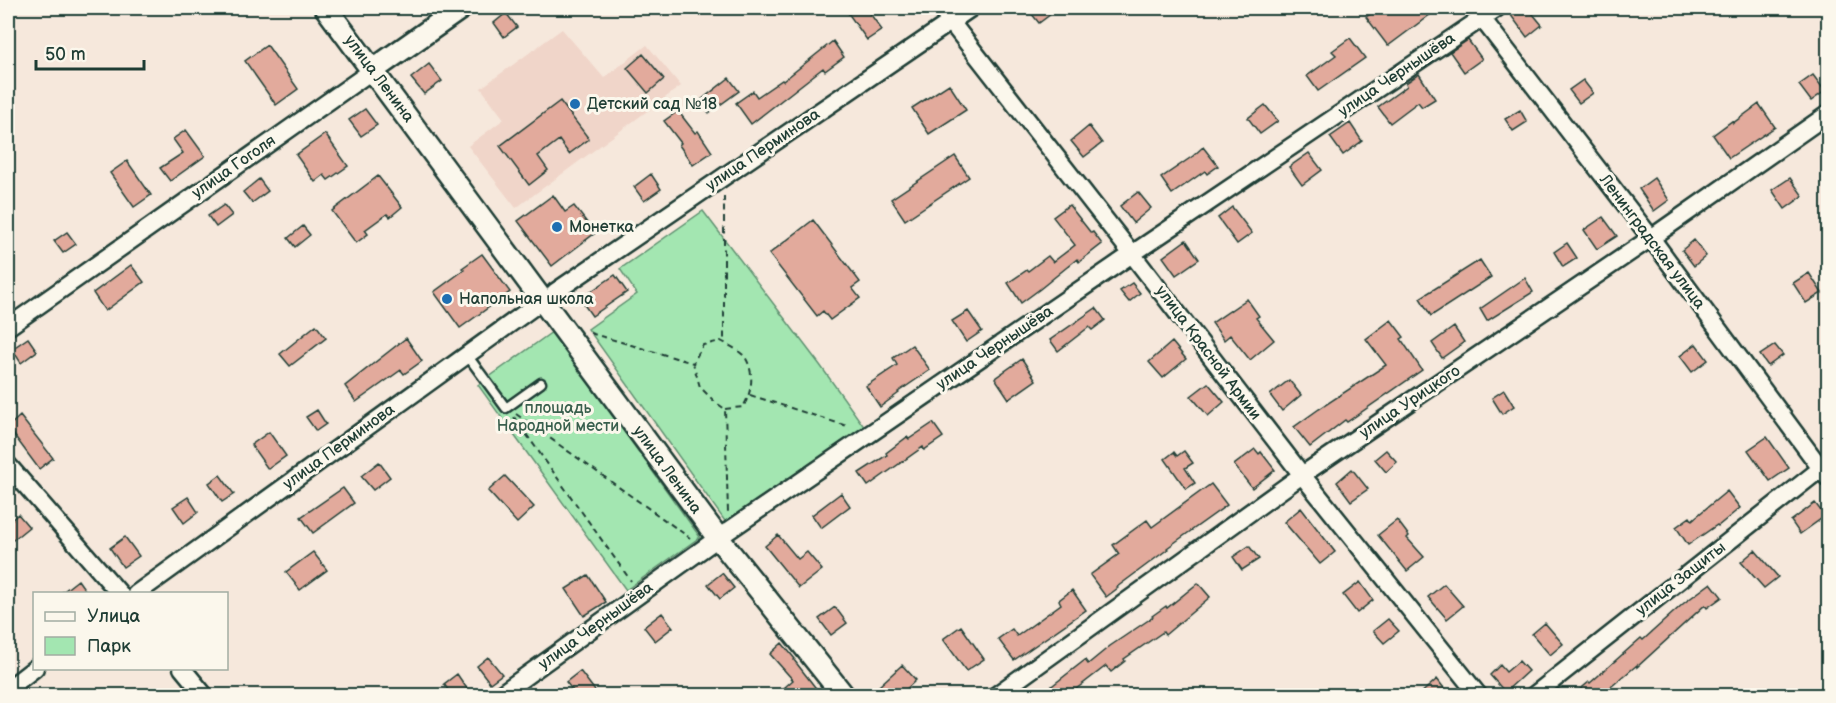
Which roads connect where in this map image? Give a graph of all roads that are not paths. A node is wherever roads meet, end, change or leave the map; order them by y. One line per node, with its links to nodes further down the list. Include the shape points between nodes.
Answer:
1 (326, 8): 8 (street, улица Ленина)
2 (461, 8): 8 (street, улица Гоголя)
3 (940, 8): 7 (street, улица Красной Армии)
4 (971, 8): 7 (street, улица Перминова)
5 (1497, 8): 6 (street, улица Чернышёва)
6 (1478, 12): 10 (street, Ленинградская улица); 11 (street, улица Чернышёва)
7 (951, 21): 11 (street, улица Красной Армии); 12 (street, улица Перминова)
8 (373, 70): 12 (street, улица Ленина); 13 (street, улица Гоголя)
9 (1828, 114): 10 (street, улица Урицкого)
10 (1651, 238): 17 (street, Ленинградская улица); 18 (street, улица Урицкого)
11 (1132, 254): 18 (street, улица Красной Армии); 19 (street, улица Чернышёва)
12 (549, 296): 14 (street, улица Перминова); 19 (street, улица Ленина)
13 (8, 327)
14 (467, 355): 15 (lane, via 506,408); 21 (street, улица Перминова)
15 (541, 383)
16 (8, 465): 20 (street)
17 (1826, 470): 30 (street, улица Защиты)
18 (1302, 475): 28 (street, улица Урицкого); 29 (street, улица Красной Армии)
19 (717, 539): 26 (street, улица Чернышёва); 27 (street, улица Ленина)
20 (118, 592)
21 (139, 592)
22 (34, 670): 24 (street)
23 (183, 670): 25 (street)
24 (8, 689)
25 (205, 696)
26 (498, 696)
27 (844, 696)
28 (995, 696)
29 (1479, 696)
30 (1533, 696)

